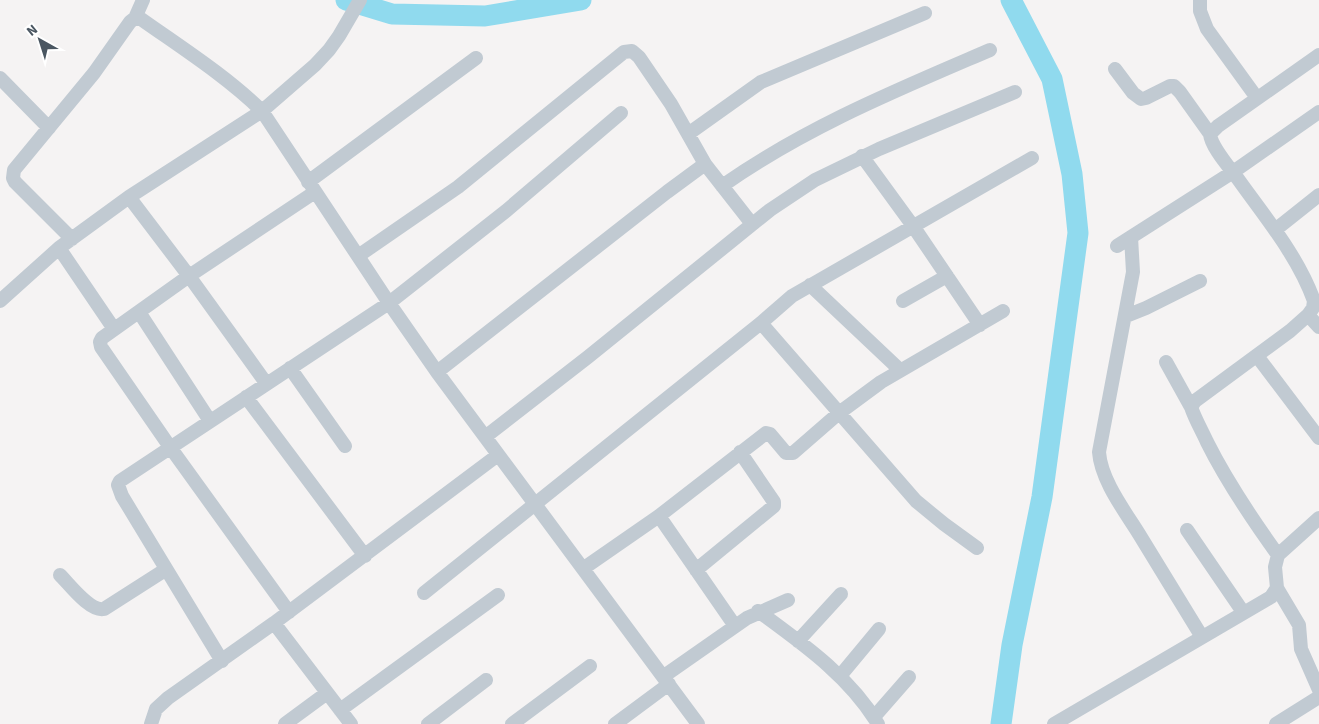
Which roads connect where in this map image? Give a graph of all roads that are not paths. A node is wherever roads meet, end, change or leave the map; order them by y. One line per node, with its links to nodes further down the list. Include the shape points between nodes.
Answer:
1 (143, 0): 5 (street)
2 (360, 0): 13 (street, via 339,36 315,65)
3 (1200, 0): 12 (street, via 1200,11 1207,29)
4 (925, 13): 17 (street, via 761,82)
5 (135, 18): 13 (street, via 193,55); 16 (street)
6 (990, 50): 23 (street, via 868,102 802,135)
7 (1319, 55): 12 (street)
8 (476, 58): 24 (street)
9 (1115, 69): 18 (street, via 1141,99 1174,86)
10 (0, 78): 16 (street)
11 (1015, 92): 19 (street)
12 (1257, 98): 18 (street)
13 (262, 111): 24 (street); 26 (street)
14 (1319, 112): 22 (street)
15 (621, 113): 41 (street, via 506,211)
16 (48, 128): 31 (street, via 14,170 13,178)
17 (688, 134): 21 (street); 34 (street, via 639,57 632,52 624,52 458,187)
18 (1210, 134): 22 (street)
19 (862, 156): 27 (street, via 815,180); 28 (street)
20 (1032, 158): 28 (street)
21 (705, 164): 23 (street); 54 (street)
22 (1233, 172): 29 (street); 30 (street)
23 (722, 186): 27 (street)
24 (312, 187): 34 (street); 35 (street)
25 (1319, 195): 29 (street)
26 (129, 197): 31 (street); 35 (street)
27 (752, 224): 60 (street)
28 (913, 226): 36 (street); 38 (street)
29 (1275, 230): 44 (street, via 1314,301)
30 (1131, 238): 32 (street); 45 (street, via 1133,272)
31 (72, 239): 33 (street)
32 (1117, 246)
33 (59, 248): 39 (street); 49 (street)
34 (358, 256): 41 (street)
35 (189, 276): 42 (street); 55 (street)
36 (947, 276): 40 (street); 47 (street)
37 (1200, 280): 45 (street)
38 (810, 285): 46 (street); 53 (street)
39 (0, 301)
40 (903, 301)
41 (388, 303): 52 (street); 54 (street)
42 (138, 312): 49 (street); 59 (street)
43 (1003, 312): 47 (street)
44 (1308, 315): 48 (street); 50 (street)
45 (1126, 316): 88 (street, via 1100,442 1100,464)
46 (761, 323): 58 (street); 66 (street)
47 (980, 324): 53 (street)
48 (1319, 327)
49 (114, 329): 63 (street, via 102,338 101,347)
50 (1257, 356): 57 (street, via 1195,401); 61 (street)
51 (1166, 362): 57 (street)
52 (290, 368): 55 (street); 62 (street)
53 (900, 370): 58 (street)
54 (437, 372): 60 (street)
55 (266, 383): 56 (street)
56 (246, 397): 59 (street); 72 (street)
57 (1192, 407): 71 (street, via 1213,454)
58 (839, 413): 64 (street, via 793,453 786,452 768,432); 70 (street, via 916,501)
59 (210, 421): 63 (street)
60 (485, 437): 65 (street)
61 (1319, 438)
62 (345, 446)
63 (170, 447): 74 (street, via 118,485); 82 (street)
64 (740, 452): 67 (street); 75 (street, via 774,506)
65 (498, 454): 66 (street); 72 (street)
66 (535, 505): 73 (street); 78 (street)
67 (659, 516): 73 (street); 75 (street)
68 (1319, 518): 71 (street)
69 (1187, 530): 84 (street)
70 (977, 548)
71 (1278, 555): 77 (street, via 1275,568)
72 (365, 556): 82 (street)
73 (584, 568): 96 (street)
74 (165, 570): 76 (street, via 100,610 90,605); 90 (street)
75 (696, 570): 86 (street)
76 (60, 575)
77 (1277, 588): 84 (street, via 1271,597); 91 (street, via 1299,625 1300,643)
78 (424, 593)
79 (841, 594): 89 (street)
80 (498, 595): 100 (street)
81 (788, 600): 83 (street)
82 (289, 612): 85 (street)
83 (758, 612): 86 (street); 89 (street)
84 (1243, 612): 88 (street)
85 (274, 623): 90 (street); 98 (street)
86 (735, 626): 96 (street)
87 (879, 629): 93 (street)
88 (1202, 637): 110 (street)
89 (798, 641): 93 (street)
90 (222, 661): 104 (street, via 168,698 156,709)
91 (1313, 662): 97 (street)
92 (590, 666): 108 (street)
93 (840, 676): 102 (street)
94 (909, 676): 102 (street)
95 (486, 680): 107 (street)
96 (667, 680): 103 (street); 109 (street)
97 (1319, 690)
98 (327, 693): 100 (street); 105 (street)
99 (1319, 697): 101 (street)
100 (340, 710): 106 (street)
101 (1294, 719): 111 (street)
102 (876, 721)
103 (694, 723)
104 (151, 724)
105 (285, 724)
106 (351, 724)
107 (428, 724)
108 (512, 724)
109 (615, 724)
110 (1054, 724)
111 (1276, 724)

